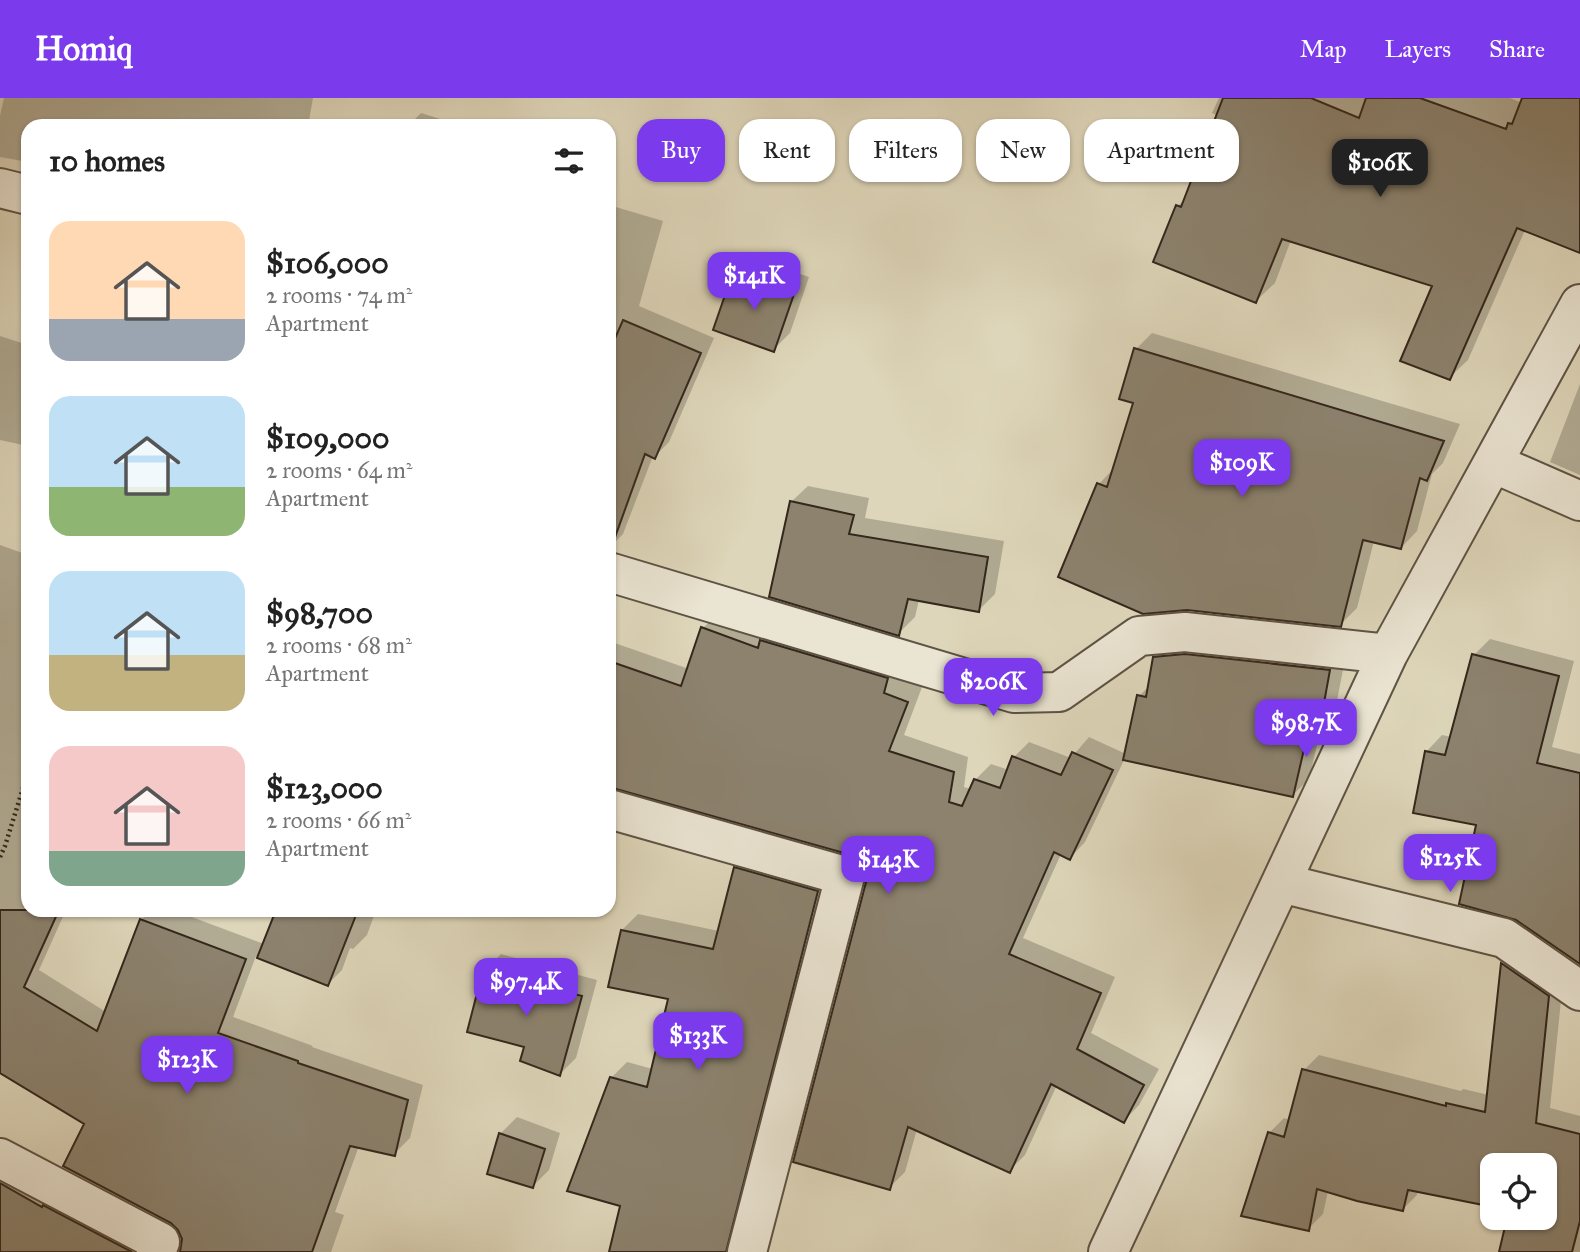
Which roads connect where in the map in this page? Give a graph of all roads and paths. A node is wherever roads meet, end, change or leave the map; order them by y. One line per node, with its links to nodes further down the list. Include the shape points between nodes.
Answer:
1 (0, 188): 2 (street)
2 (21, 193)
3 (1580, 304): 4 (street)
4 (1493, 463): 5 (street); 7 (street)
5 (1580, 501)
6 (616, 574): 7 (street, via 1014,694 1059,692 1139,636 1185,632)
7 (1388, 654): 11 (street)
8 (21, 795): 10 (path)
9 (616, 811): 16 (street, via 845,876)
10 (0, 857)
11 (1280, 883): 12 (street, via 1504,938); 14 (street)
12 (1580, 991)
13 (0, 1158): 15 (street, via 160,1242)
14 (1120, 1250)
15 (156, 1252)
16 (747, 1252)

